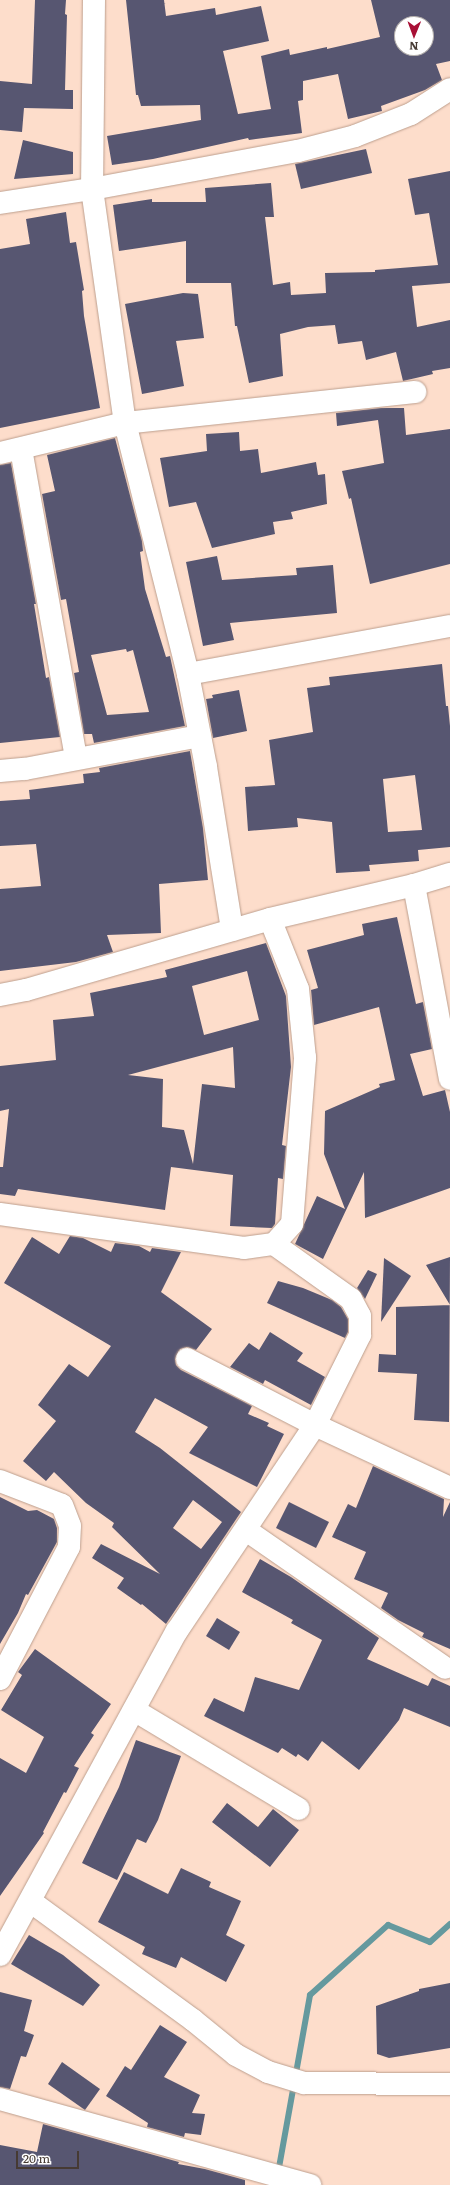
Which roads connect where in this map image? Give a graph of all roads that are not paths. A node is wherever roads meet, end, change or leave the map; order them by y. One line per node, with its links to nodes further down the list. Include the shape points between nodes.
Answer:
1 (94, 0): 3 (street)
2 (450, 89): 3 (street, via 411,114 355,136 298,151)
3 (92, 190): 4 (street); 6 (street)
4 (0, 203)
5 (415, 392): 6 (street)
6 (125, 423): 7 (street); 9 (street)
7 (10, 451): 11 (street)
8 (450, 626): 9 (street)
9 (188, 674): 10 (street)
10 (200, 736): 11 (street); 16 (street)
11 (76, 758): 12 (street)
12 (0, 771)
13 (450, 874): 14 (street)
14 (414, 885): 15 (street); 18 (street)
15 (270, 919): 16 (street); 20 (street, via 298,990 305,1058 292,1224)
16 (232, 930): 17 (street, via 26,990)
17 (0, 995)
18 (450, 1079)
19 (0, 1214): 20 (street, via 244,1248)
20 (274, 1244): 22 (street, via 351,1299 360,1316 360,1335)
21 (187, 1359): 22 (street)
22 (315, 1425): 24 (street); 25 (street)
23 (0, 1481): 27 (street, via 62,1505 70,1526 69,1548)
24 (450, 1488)
25 (246, 1530): 26 (street); 28 (street, via 177,1631)
26 (445, 1668)
27 (0, 1679)
28 (134, 1710): 29 (street); 30 (street)
29 (299, 1809)
30 (30, 1901): 31 (street); 32 (street, via 193,2020 236,2055 268,2072 304,2083)
31 (0, 1955)
32 (450, 2084)
33 (0, 2099): 34 (street)
34 (310, 2185)

